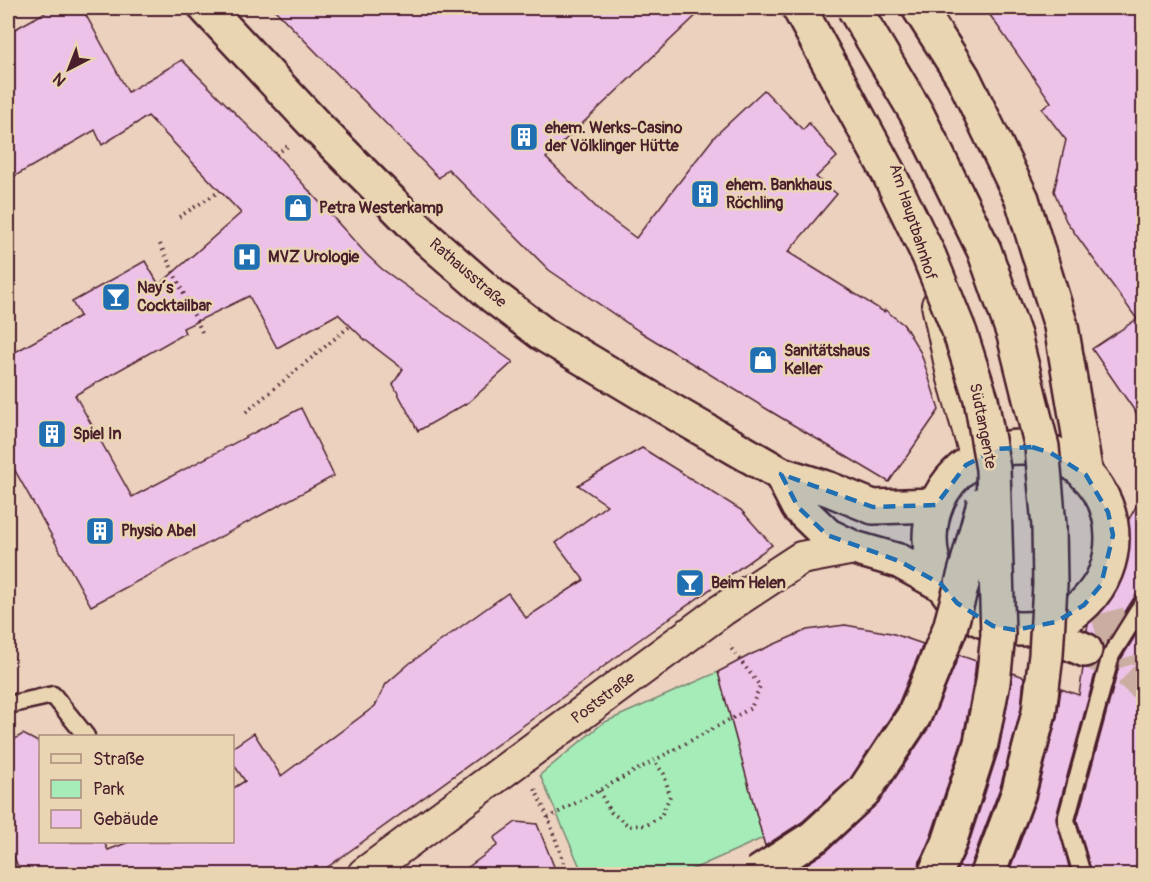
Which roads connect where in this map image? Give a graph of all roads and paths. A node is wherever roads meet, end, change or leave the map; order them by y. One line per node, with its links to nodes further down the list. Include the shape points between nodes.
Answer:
1 (206, 8): 12 (main road, Rathausstraße, via 429,240 493,296 543,334)
2 (800, 8): 11 (main road, Südtangente, bridge, via 929,256 981,399)
3 (854, 8): 31 (main road, bridge, via 917,114 984,250 1014,335 1042,447 1050,585 1039,712 1018,794)
4 (919, 8): 13 (main road, via 963,77 1022,199 1061,326)
5 (220, 191): 6 (path)
6 (179, 217)
7 (160, 244): 9 (path)
8 (350, 326): 10 (path)
9 (202, 332)
10 (246, 412)
11 (985, 464): 13 (main road, via 997,450 1032,447 1059,456); 14 (main road, via 954,476); 29 (main road, bridge, via 950,628 914,716 864,791 814,837); 30 (main road, Südtangente, bridge, via 998,635 993,682 981,743)
12 (781, 474): 14 (main road, Rathausstraße, via 873,507); 15 (main road, via 798,507 827,535)
13 (1086, 475): 18 (main road, via 1108,512 1113,535 1104,598)
14 (936, 505): 16 (main road, via 930,542)
15 (854, 548): 16 (main road, via 899,561); 23 (street, Poststraße, via 801,558 722,610)
16 (941, 584): 18 (main road, via 973,616 993,626)
17 (1143, 602): 32 (lane, via 1111,655 1066,820)
18 (1037, 628): 20 (main road)
19 (734, 640): 24 (path, via 730,647 760,686 751,708)
20 (1084, 650)
21 (8, 705): 22 (lane, via 53,695)
22 (85, 735)
23 (521, 759): 26 (path); 27 (street, Poststraße)
24 (654, 761): 25 (path); 25 (path, via 664,774 670,796 662,816 647,825 629,826 611,812)
25 (599, 791): 26 (path)
26 (548, 818): 28 (path)
27 (364, 874)
28 (568, 874)
29 (757, 874)
30 (935, 874)
31 (988, 874)
32 (1082, 874)

